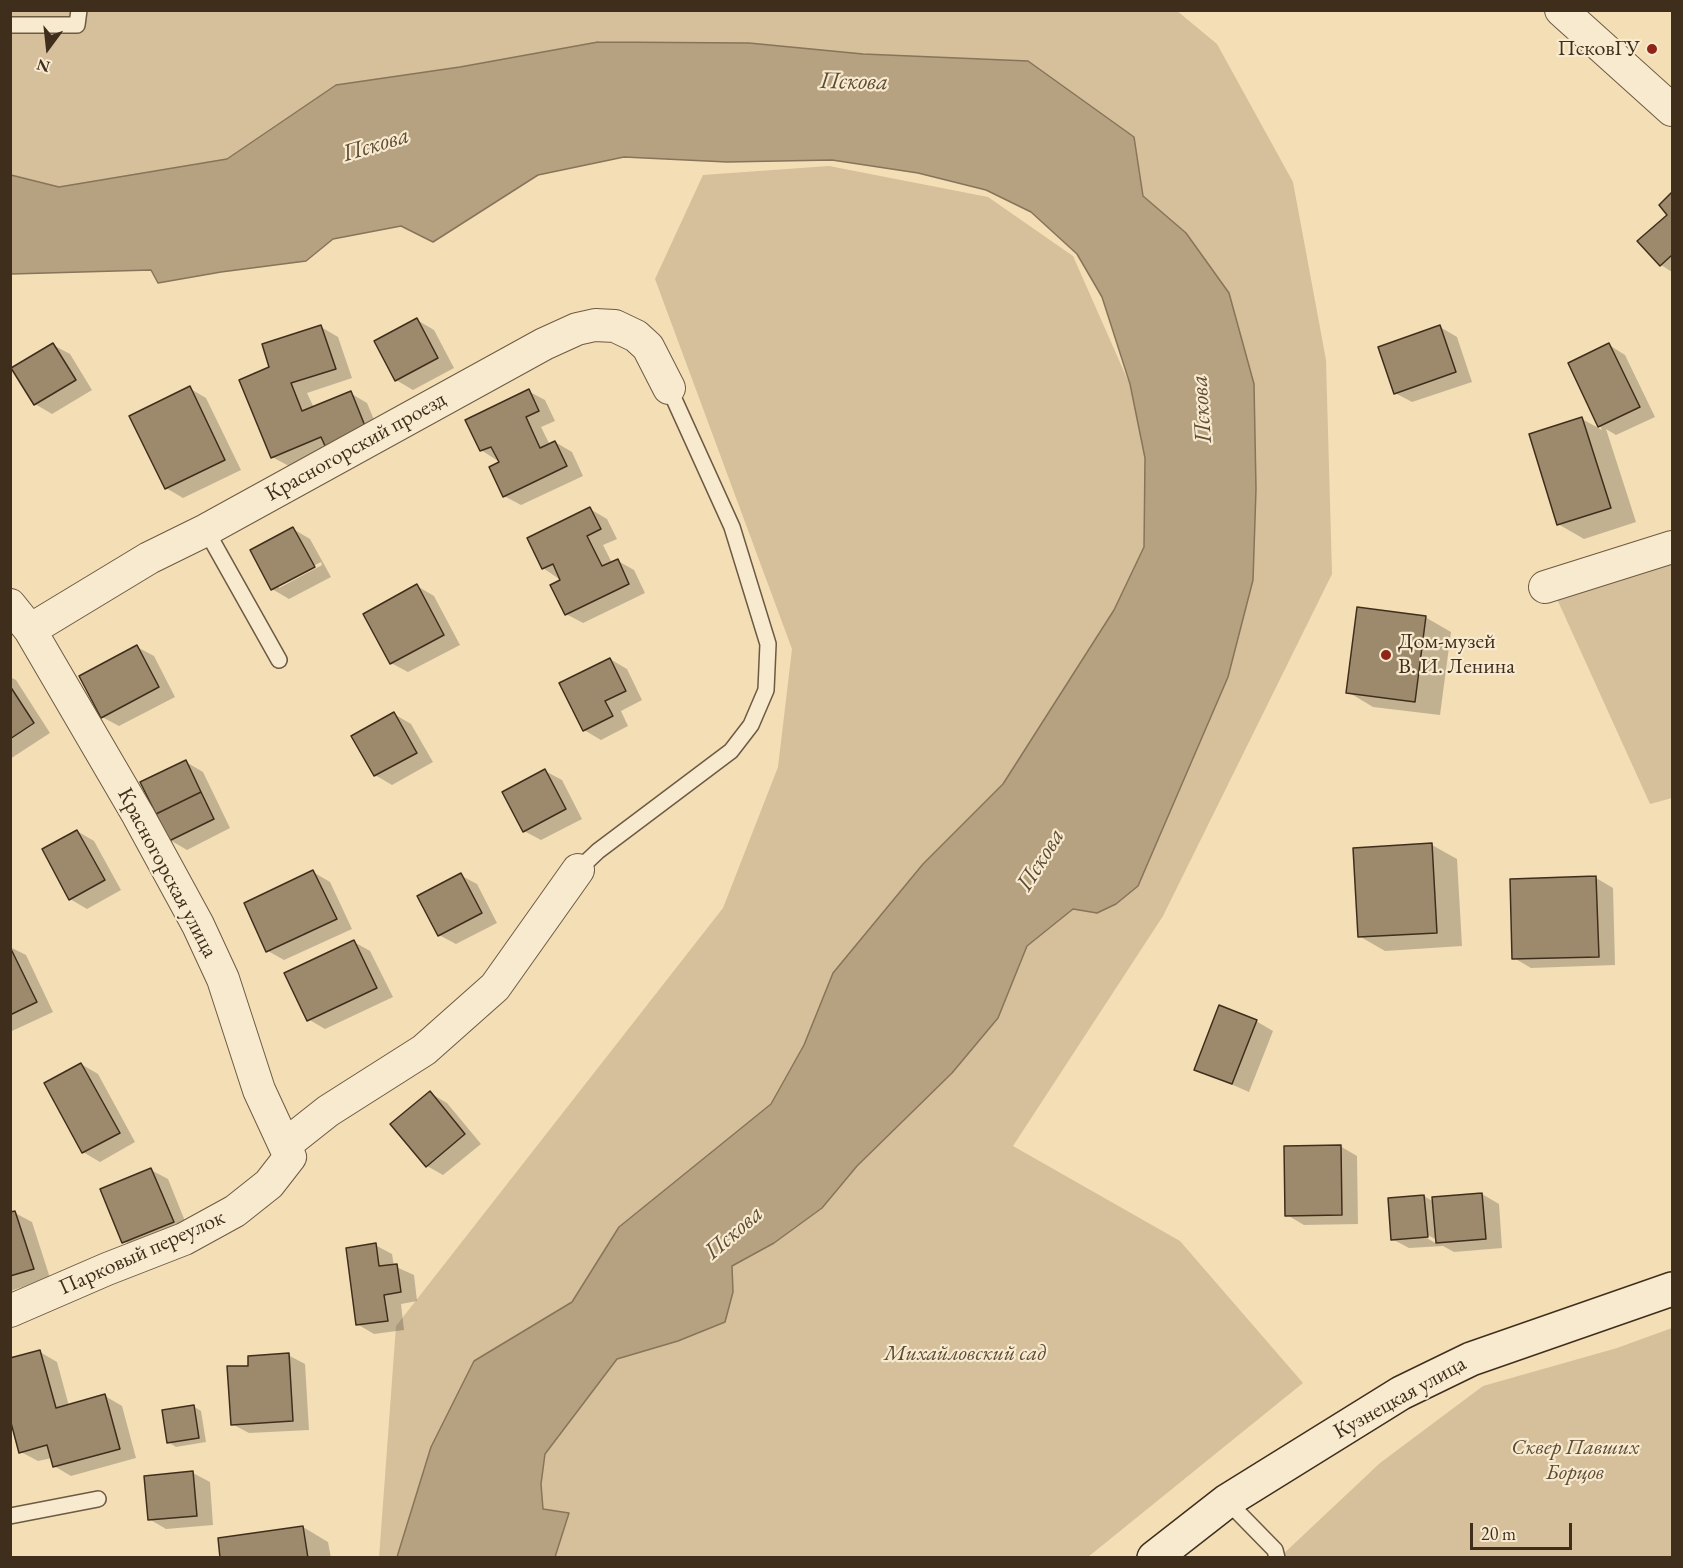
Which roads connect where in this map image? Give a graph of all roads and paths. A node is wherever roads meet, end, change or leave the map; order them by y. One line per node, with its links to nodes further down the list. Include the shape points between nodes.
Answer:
1 (79, 10): 3 (lane, via 77,25)
2 (1564, 12): 4 (street)
3 (10, 25)
4 (1672, 110)
5 (669, 388): 6 (street, Красногорский проезд, via 648,347 636,336 615,326 577,329 378,433); 12 (lane, via 732,527 768,644 765,690 751,725 731,752)
6 (206, 530): 10 (street, Красногорский проезд, via 149,558); 11 (lane)
7 (1672, 547): 8 (street)
8 (1545, 587)
9 (10, 605): 10 (street, Красногорская улица)
10 (30, 630): 13 (street, Красногорская улица, via 198,925 223,979 259,1090)
11 (279, 660)
12 (578, 870): 13 (street, via 495,987 424,1050 328,1111)
13 (288, 1151): 15 (street, Парковый переулок, via 269,1184 235,1211 184,1239)
14 (1672, 1289): 17 (street, Кузнецкая улица, via 1471,1359 1401,1393)
15 (10, 1311)
16 (98, 1499): 18 (lane)
17 (1227, 1501): 19 (street, Кузнецкая улица); 20 (lane, via 1275,1550)
18 (10, 1516)
19 (1154, 1557)
20 (1276, 1557)

